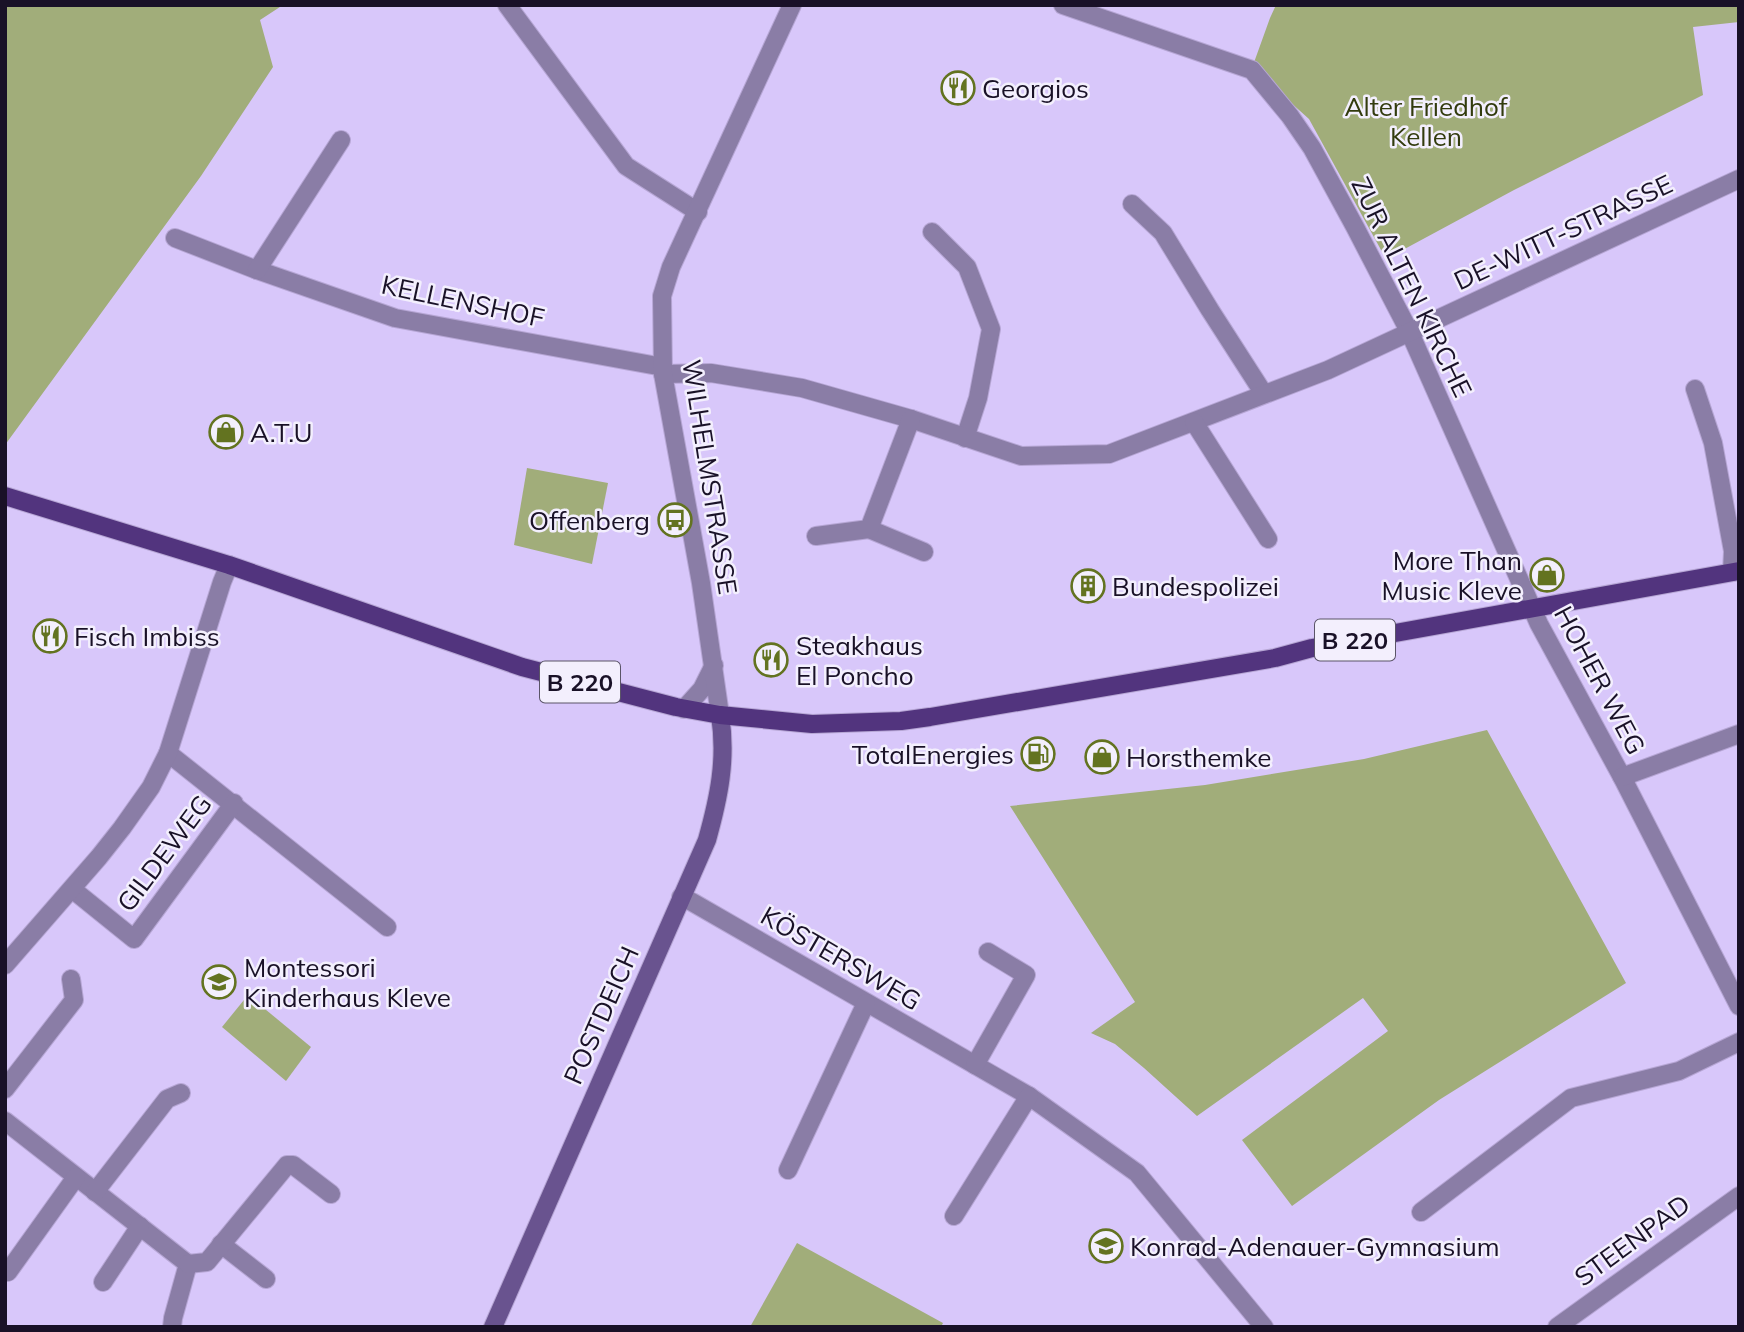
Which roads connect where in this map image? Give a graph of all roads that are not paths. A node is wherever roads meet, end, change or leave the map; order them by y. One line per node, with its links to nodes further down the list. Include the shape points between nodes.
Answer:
1 (507, 5): 7 (street, via 626,166)
2 (792, 5): 7 (street, WILHELMSTRASSE)
3 (1063, 5): 11 (street, ZUR ALTEN KIRCHE, via 1252,70 1312,148)
4 (341, 140): 10 (street)
5 (1739, 179): 11 (street, DE-WITT-STRASSE)
6 (1132, 204): 14 (street, via 1163,233)
7 (698, 212): 12 (street, WILHELMSTRASSE, via 662,296)
8 (932, 232): 17 (street, via 967,267 990,329 978,398)
9 (175, 238): 10 (street, KELLENSHOF)
10 (257, 270): 12 (street, KELLENSHOF, via 396,318)
11 (1410, 333): 14 (street, DE-WITT-STRASSE); 25 (street, ZUR ALTEN KIRCHE)
12 (663, 371): 15 (street, KELLENSHOF, via 711,373 802,387); 26 (street, WILHELMSTRASSE)
13 (1695, 389): 24 (street, via 1713,443)
14 (1264, 394): 16 (street, DE-WITT-STRASSE)
15 (911, 419): 17 (street, KELLENSHOF); 19 (street)
16 (1194, 422): 17 (street, DE-WITT-STRASSE, via 1109,454 1021,456); 21 (street)
17 (965, 438)
18 (5, 496): 23 (main road, B 220)
19 (869, 529): 20 (street); 22 (street)
20 (816, 536)
21 (1268, 539)
22 (924, 552)
23 (229, 565): 27 (main road, B 220, via 522,667); 30 (street)
24 (1735, 571): 25 (main road, B 220)
25 (1532, 608): 28 (main road, B 220, via 1275,658 901,721 812,724); 31 (street, HOHER WEG)
26 (714, 665): 27 (street, via 702,689); 28 (street, WILHELMSTRASSE)
27 (684, 709): 28 (main road, B 220)
28 (720, 715): 34 (main road, POSTDEICH, via 718,800 707,840)
29 (1739, 734): 31 (street, HOHER WEG)
30 (168, 753): 32 (street, GILDEWEG); 33 (street, via 151,787)
31 (1622, 777): 40 (street, HOHER WEG)
32 (234, 803): 33 (street, GILDEWEG, via 134,939); 35 (street, GILDEWEG)
33 (72, 889): 37 (street)
34 (681, 897): 39 (street, KÖSTERSWEG); 62 (main road, POSTDEICH)
35 (387, 927)
36 (988, 952): 42 (street, via 1026,975)
37 (5, 965)
38 (71, 979): 43 (street, via 74,1000)
39 (866, 1003): 42 (street, KÖSTERSWEG); 47 (street)
40 (1739, 1006)
41 (1739, 1042): 52 (street, via 1679,1071 1571,1098)
42 (975, 1065): 45 (street, KÖSTERSWEG)
43 (5, 1089)
44 (181, 1093): 49 (street, via 167,1099)
45 (1029, 1096): 53 (street); 60 (street, KÖSTERSWEG, via 1137,1172)
46 (5, 1121): 48 (street)
47 (788, 1170)
48 (76, 1177): 49 (street); 57 (street)
49 (95, 1192): 54 (street)
50 (331, 1194): 55 (street, via 287,1165)
51 (1739, 1196): 63 (street, STEENPAD)
52 (1421, 1212)
53 (954, 1216)
54 (140, 1226): 56 (street); 59 (street)
55 (221, 1244): 56 (street, via 207,1262); 58 (street)
56 (188, 1264): 61 (street)
57 (8, 1272)
58 (266, 1279)
59 (103, 1282)
60 (1254, 1323)
61 (177, 1324)
62 (493, 1327)
63 (1557, 1327)

